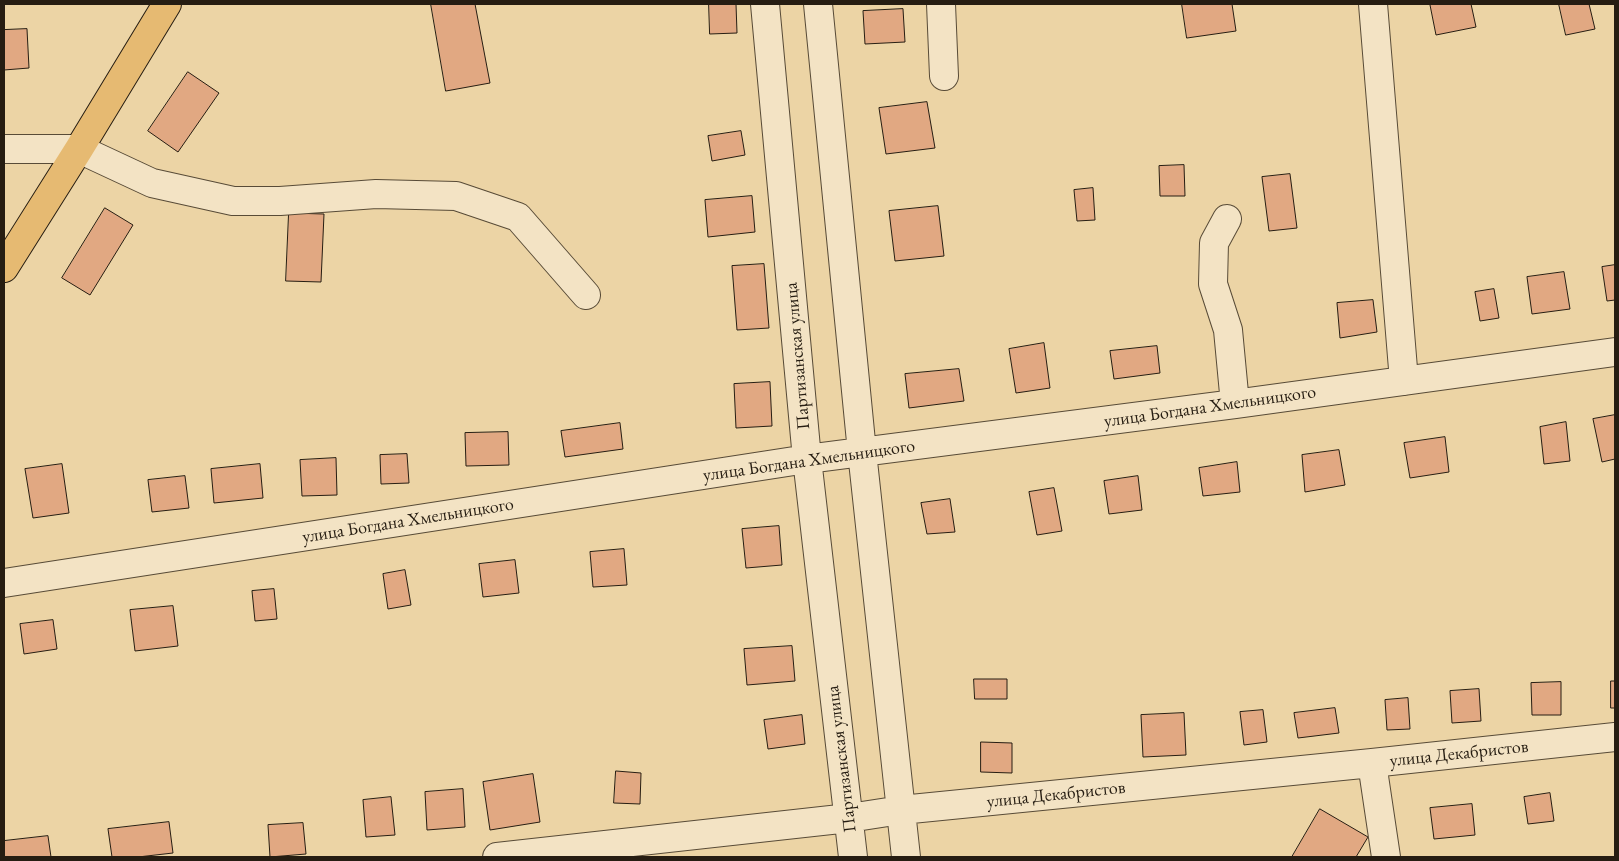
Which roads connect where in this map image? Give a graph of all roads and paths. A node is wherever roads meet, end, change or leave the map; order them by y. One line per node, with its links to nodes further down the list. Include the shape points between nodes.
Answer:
1 (167, 4): 8 (main road)
2 (765, 4): 16 (street, Партизанская улица)
3 (818, 4): 15 (street)
4 (941, 4): 6 (street)
5 (1373, 4): 13 (street)
6 (944, 76)
7 (4, 149): 8 (street)
8 (79, 149): 10 (main road); 11 (street, via 152,183 233,201 376,194 456,196 518,217)
9 (1227, 219): 14 (street, via 1214,243 1213,284 1228,330)
10 (4, 268)
11 (586, 295)
12 (1615, 352): 13 (street, улица Богдана Хмельницкого)
13 (1404, 381): 14 (street, улица Богдана Хмельницкого)
14 (1235, 404): 15 (street, улица Богдана Хмельницкого)
15 (862, 452): 16 (street, улица Богдана Хмельницкого); 20 (street)
16 (807, 459): 17 (street, улица Богдана Хмельницкого); 21 (street, Партизанская улица)
17 (4, 583)
18 (1615, 737): 19 (street, улица Декабристов)
19 (1372, 763): 20 (street, улица Декабристов); 26 (street)
20 (901, 810): 21 (street, улица Декабристов); 25 (street)
21 (849, 818): 22 (street, улица Декабристов); 24 (street, Партизанская улица)
22 (674, 847): 23 (street, улица Декабристов)
23 (497, 857)
24 (853, 857)
25 (906, 857)
26 (1386, 857)

